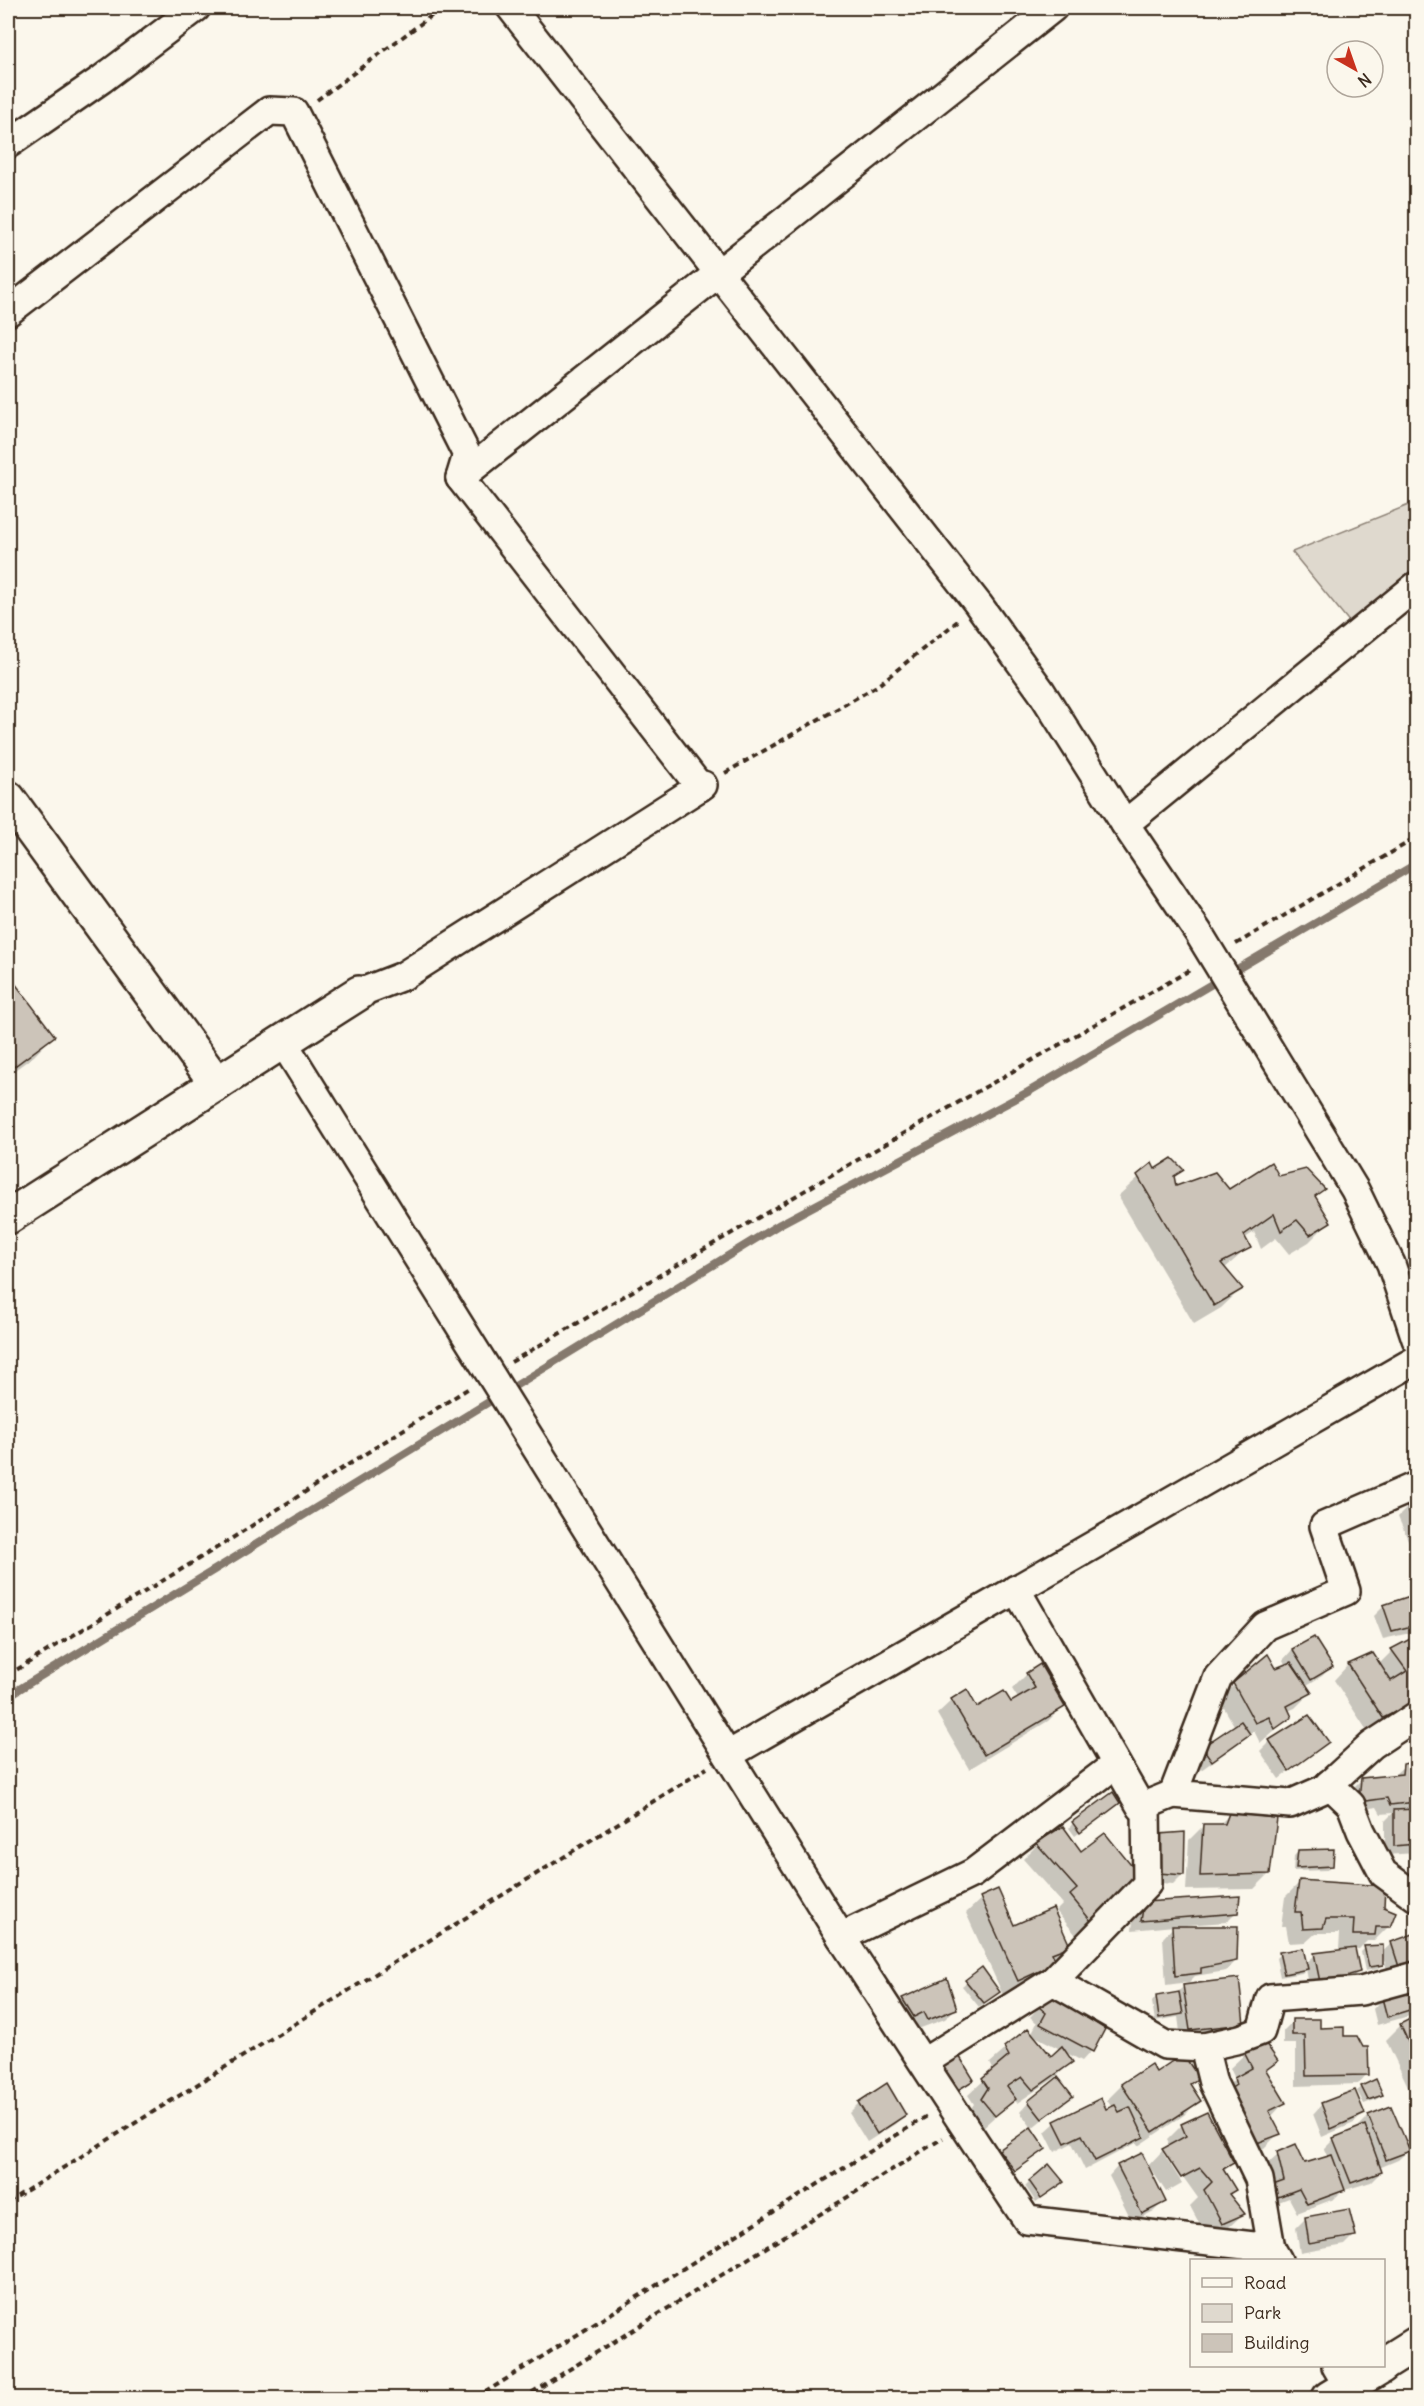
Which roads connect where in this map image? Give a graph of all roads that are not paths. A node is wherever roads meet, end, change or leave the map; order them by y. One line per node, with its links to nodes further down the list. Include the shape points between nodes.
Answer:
1 (196, 8): 4 (street)
2 (511, 8): 5 (street)
3 (1053, 8): 5 (street)
4 (8, 144)
5 (719, 272): 7 (street); 10 (street, via 978,604 1041,692)
6 (8, 312): 7 (street, via 269,111 294,112 467,455)
7 (460, 477): 11 (street, via 701,786 402,976)
8 (1416, 586): 10 (street)
9 (8, 798): 13 (street)
10 (1125, 824): 15 (street, via 1221,969 1355,1190 1391,1264)
11 (359, 993): 12 (street)
12 (283, 1042): 13 (street); 20 (street)
13 (217, 1084): 14 (street)
14 (8, 1217)
15 (1416, 1339)
16 (1416, 1360): 18 (street)
17 (1416, 1486): 23 (street, via 1324,1526 1346,1591 1265,1626 1218,1677)
18 (1016, 1589): 20 (street); 21 (street)
19 (1416, 1716): 22 (street, via 1372,1745)
20 (728, 1755): 26 (street)
21 (1116, 1764): 24 (street, via 1141,1807); 26 (street, via 973,1873)
22 (1329, 1784): 23 (street, via 1290,1804); 25 (street, via 1351,1804 1383,1872)
23 (1173, 1794): 24 (street)
24 (1146, 1805): 28 (street, via 1147,1884)
25 (1416, 1897)
26 (841, 1937): 30 (street)
27 (1416, 1976): 29 (street, via 1361,1990 1270,1998 1261,2031)
28 (1053, 1981): 29 (street, via 1166,2045); 30 (street)
29 (1204, 2047): 31 (street, via 1213,2084 1259,2179)
30 (924, 2062): 31 (street, via 1027,2220)
31 (1275, 2254)
32 (1416, 2344): 33 (street)
33 (1385, 2364)
34 (1379, 2367): 35 (street)
35 (1342, 2387)

